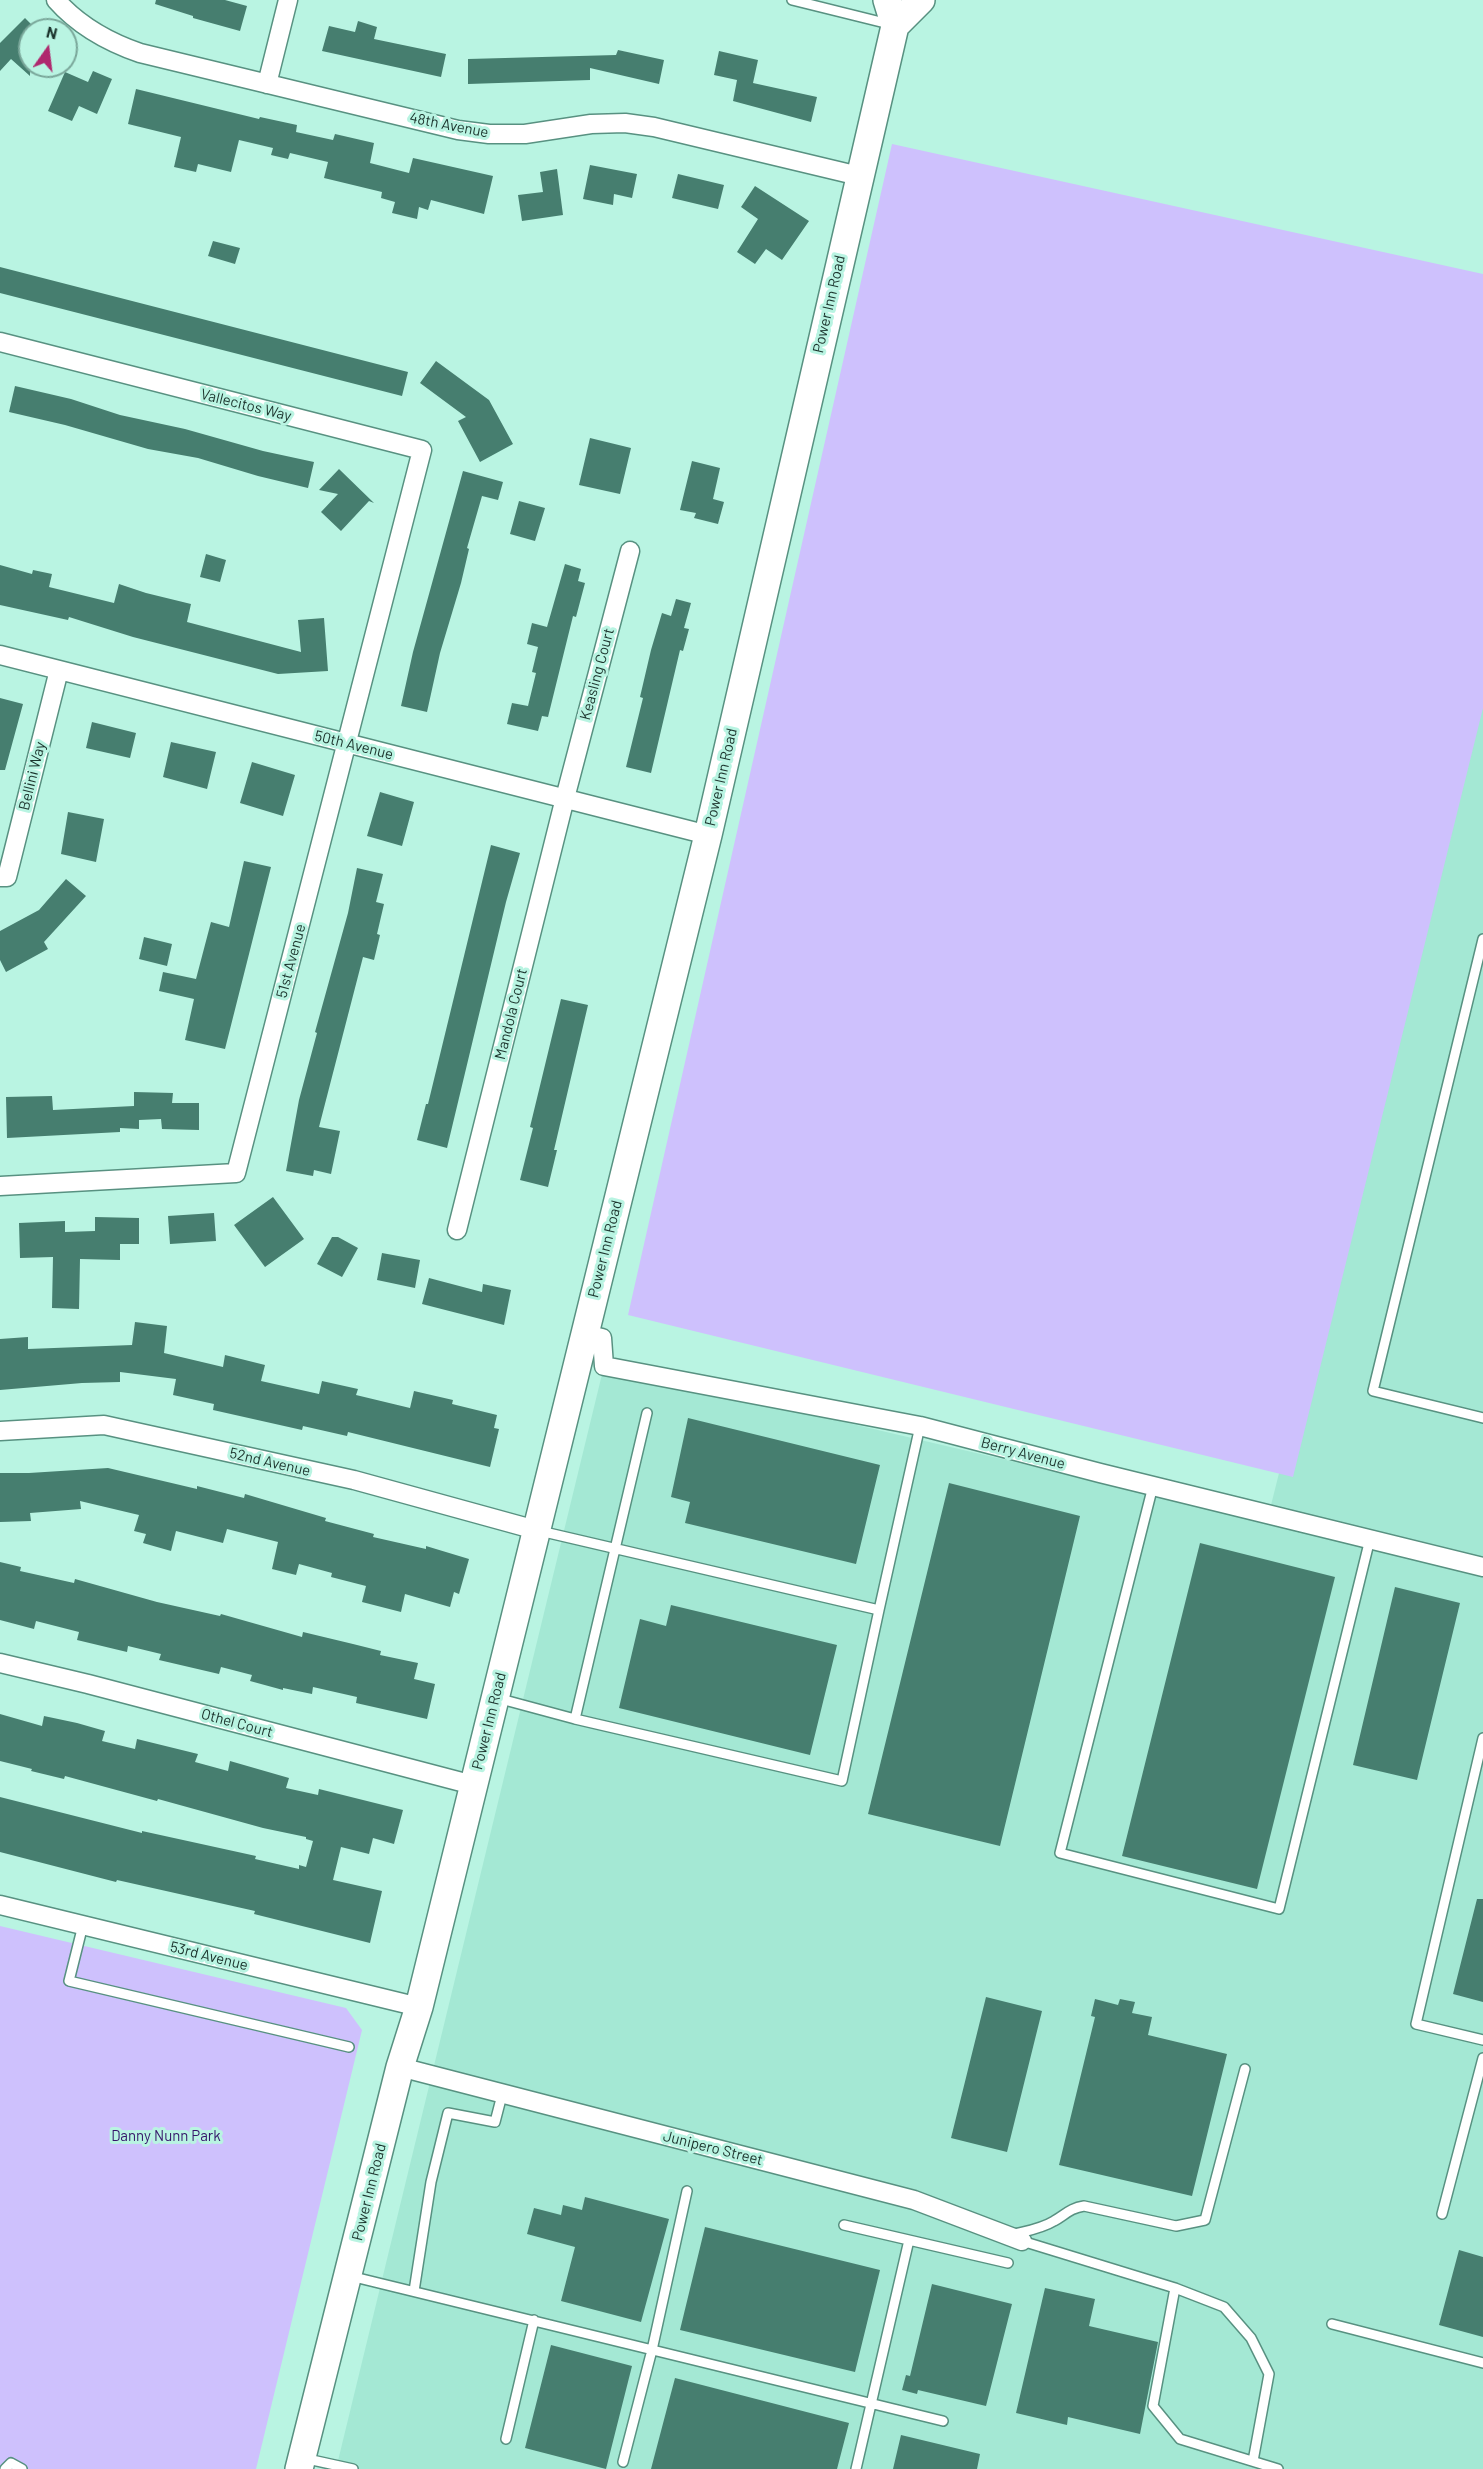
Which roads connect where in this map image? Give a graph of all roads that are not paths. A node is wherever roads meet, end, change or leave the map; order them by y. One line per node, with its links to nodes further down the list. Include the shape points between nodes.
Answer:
1 (56, 0): 8 (street, 48th Avenue, via 89,29 116,45)
2 (288, 0): 8 (street)
3 (792, 0): 6 (lane)
4 (887, 0): 7 (main road)
5 (921, 0): 7 (main road)
6 (826, 4): 7 (lane)
7 (895, 26): 9 (main road, Power Inn Road)
8 (267, 84): 9 (street, 48th Avenue, via 489,134 525,134 591,124 654,127)
9 (859, 176): 17 (main road, Power Inn Road)
10 (0, 342): 11 (street, Vallecitos Way, via 422,450)
11 (404, 520): 15 (street, 51st Avenue)
12 (630, 551): 16 (street, Keasling Court)
13 (0, 655): 14 (street, 50th Avenue)
14 (59, 670): 15 (street, 50th Avenue); 18 (street, Bellini Way, via 7,877)
15 (347, 743): 16 (street, 50th Avenue); 20 (street, 51st Avenue, via 236,1173)
16 (565, 798): 17 (street, 50th Avenue); 21 (street, Mandola Court)
17 (708, 835): 22 (main road, Power Inn Road)
18 (0, 877)
19 (1483, 939): 24 (lane, via 1373,1391)
20 (0, 1186)
21 (457, 1230)
22 (584, 1334): 25 (street, Berry Avenue, via 602,1338 604,1366); 28 (main road, Power Inn Road)
23 (647, 1413): 30 (lane)
24 (1483, 1418)
25 (920, 1426): 27 (street, Berry Avenue); 32 (lane)
26 (0, 1431): 28 (street, 52nd Avenue, via 104,1425 354,1480)
27 (1153, 1486): 29 (street, Berry Avenue); 29 (lane, via 1060,1853 1279,1909)
28 (536, 1530): 30 (lane); 34 (main road, Power Inn Road)
29 (1370, 1539): 31 (street, Berry Avenue)
30 (615, 1549): 32 (lane); 35 (lane)
31 (1483, 1566)
32 (879, 1610): 35 (lane, via 842,1781)
33 (0, 1663): 37 (street, Othel Court)
34 (495, 1697): 35 (lane); 37 (main road, Power Inn Road)
35 (575, 1719)
36 (1483, 1738): 41 (lane, via 1416,2024)
37 (473, 1785): 40 (main road, Power Inn Road)
38 (0, 1905): 39 (street, 53rd Avenue)
39 (83, 1925): 40 (street, 53rd Avenue); 42 (lane, via 69,1981)
40 (418, 2007): 44 (main road, Power Inn Road)
41 (1483, 2040)
42 (349, 2047)
43 (1483, 2058): 48 (lane)
44 (400, 2067): 46 (street, Junipero Street); 53 (main road, Power Inn Road)
45 (1245, 2069): 50 (lane, via 1205,2220 1176,2226 1084,2206)
46 (502, 2095): 50 (street, Junipero Street, via 914,2200); 55 (lane, via 495,2122 448,2113)
47 (687, 2191): 58 (lane)
48 (1442, 2214)
49 (844, 2224): 51 (lane)
50 (1014, 2239): 54 (lane)
51 (909, 2240): 52 (lane); 60 (lane)
52 (1008, 2263)
53 (348, 2275): 55 (lane); 65 (main road, Power Inn Road)
54 (1175, 2288): 63 (lane, via 1224,2307 1251,2338 1269,2374); 63 (lane, via 1153,2406 1180,2439)
55 (414, 2291): 56 (lane)
56 (534, 2320): 58 (lane); 62 (lane)
57 (1332, 2324): 59 (lane)
58 (652, 2350): 60 (lane); 64 (lane)
59 (1483, 2363)
60 (873, 2404): 61 (lane); 69 (lane)
61 (943, 2421)
62 (506, 2439)
63 (1253, 2461): 70 (lane)
64 (623, 2462)
65 (301, 2463): 68 (lane)
66 (5, 2469): 67 (lane, via 12,2463)
67 (22, 2469)
68 (353, 2469)
69 (856, 2469)
70 (1278, 2469)

